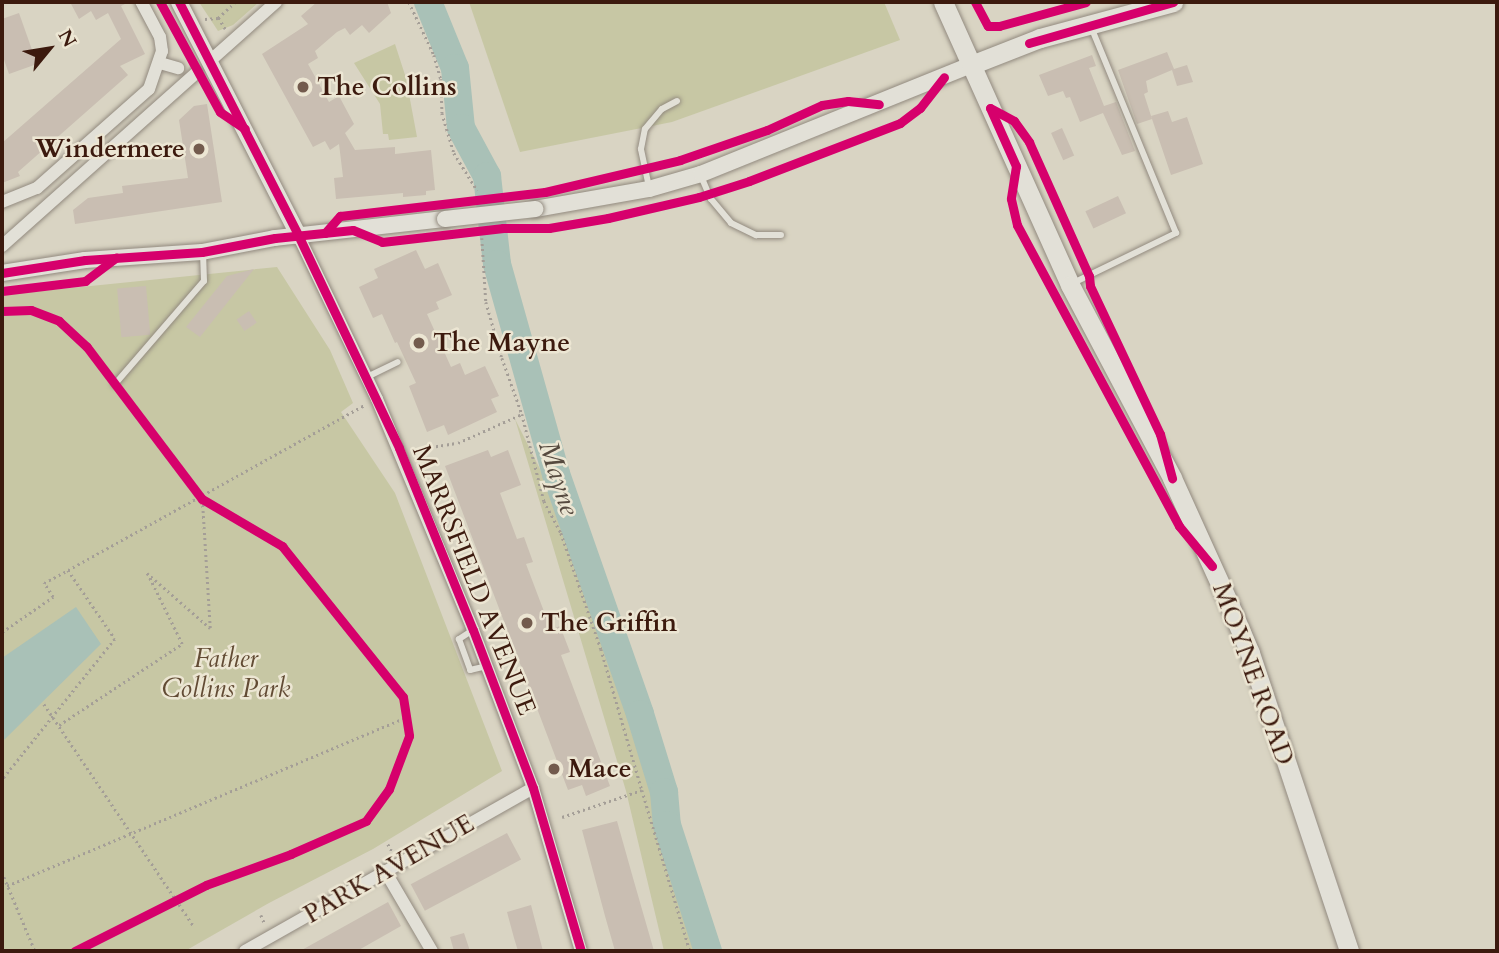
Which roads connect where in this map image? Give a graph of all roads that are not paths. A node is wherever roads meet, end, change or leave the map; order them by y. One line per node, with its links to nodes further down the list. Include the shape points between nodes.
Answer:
1 (141, 2): 8 (street, via 160,37)
2 (179, 2): 7 (street, via 200,18)
3 (276, 2): 7 (street)
4 (943, 2): 9 (main road, MOYNE ROAD)
5 (1173, 2): 6 (main road)
6 (1090, 23): 9 (main road); 21 (lane, via 1176,233)
7 (211, 60): 17 (street)
8 (160, 63): 10 (street); 15 (street, via 139,100 37,188)
9 (971, 65): 13 (street); 21 (main road, MOYNE ROAD)
10 (178, 68)
11 (196, 73): 18 (street)
12 (677, 101): 14 (lane, via 662,109 645,129 641,149)
13 (701, 174): 14 (street); 16 (lane, via 711,199 731,223 755,235)
14 (649, 189): 17 (street, bridge, via 535,209)
15 (2, 202)
16 (781, 235)
17 (299, 237): 19 (street); 23 (street, MARRSFIELD AVENUE)
18 (2, 246)
19 (202, 252): 20 (street, via 85,260); 24 (lane, via 204,281)
20 (2, 273)
21 (1070, 285): 30 (main road, MOYNE ROAD, via 1172,478 1250,653)
22 (398, 362): 23 (lane)
23 (367, 377): 25 (street, MARRSFIELD AVENUE, via 474,629)
24 (115, 384)
25 (533, 788): 26 (street, PARK AVENUE); 29 (street, MARRSFIELD AVENUE)
26 (385, 871): 27 (street, PARK AVENUE); 28 (street)
27 (253, 949)
28 (432, 951)
29 (581, 951)
30 (1349, 951)

